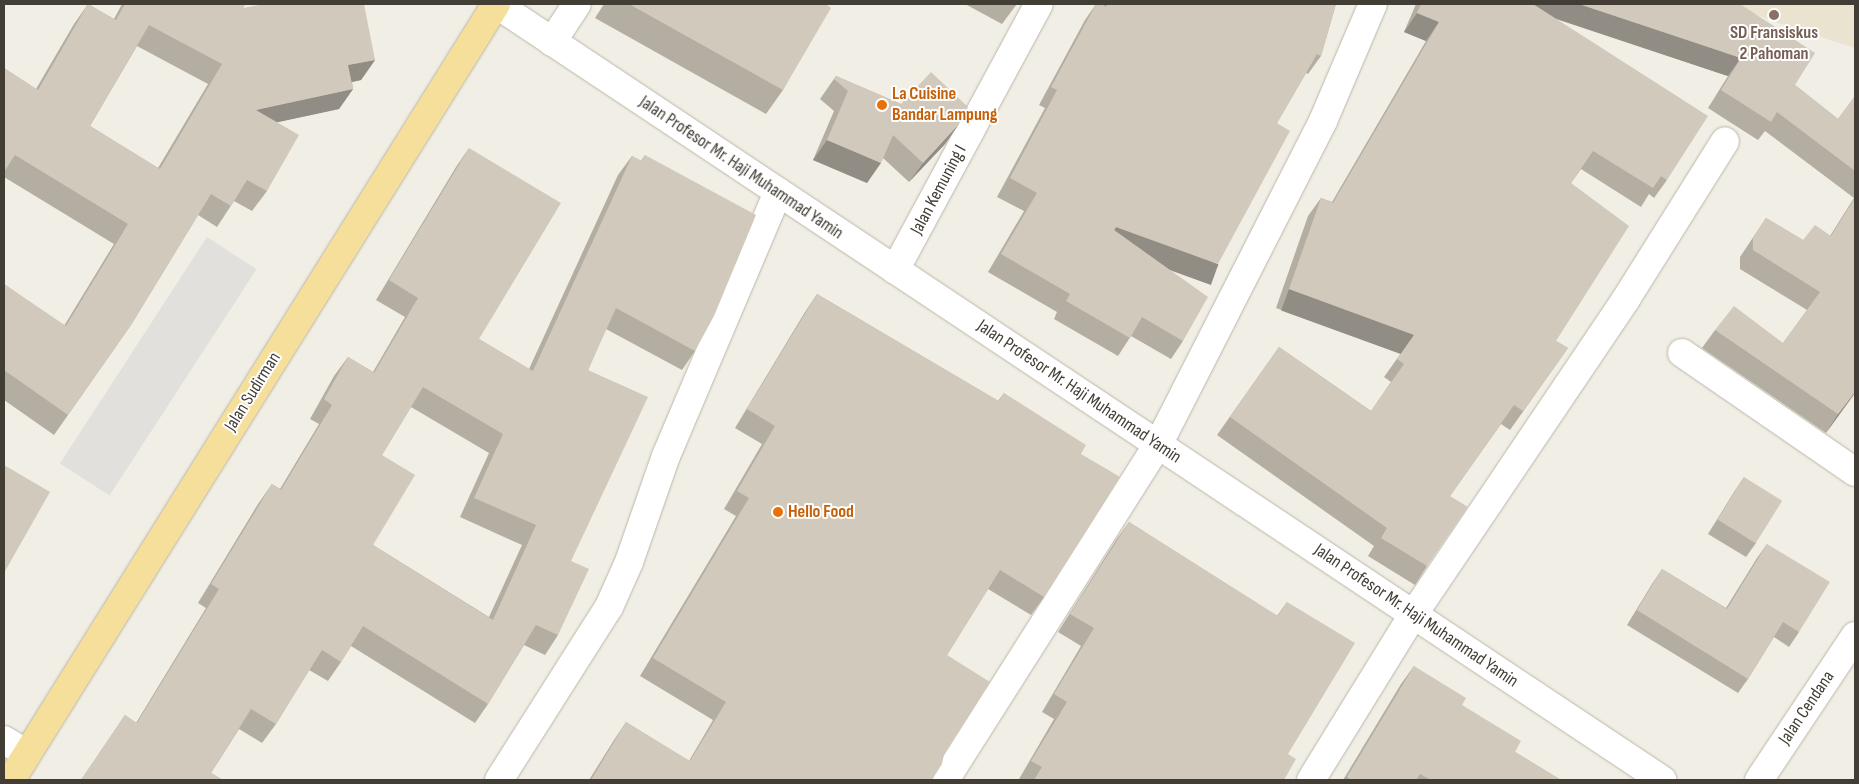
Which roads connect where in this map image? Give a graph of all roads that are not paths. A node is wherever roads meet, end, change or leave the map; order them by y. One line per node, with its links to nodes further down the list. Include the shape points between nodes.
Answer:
1 (496, 4): 5 (street, Jalan Profesor Mr. Haji Muhammad Yamin); 15 (main road, Jalan Sudirman)
2 (576, 4): 5 (street)
3 (1039, 4): 8 (street, Jalan Kemuning I)
4 (1373, 4): 10 (street, via 1323,121)
5 (552, 42): 7 (street, Jalan Profesor Mr. Haji Muhammad Yamin)
6 (1725, 141): 12 (street, via 1626,299)
7 (778, 192): 8 (street, Jalan Profesor Mr. Haji Muhammad Yamin); 17 (street, via 666,456 629,562 609,606)
8 (895, 270): 10 (street, Jalan Profesor Mr. Haji Muhammad Yamin)
9 (1682, 354): 11 (street)
10 (1158, 445): 12 (street, Jalan Profesor Mr. Haji Muhammad Yamin); 18 (street)
11 (1852, 462)
12 (1413, 614): 19 (street); 20 (street, Jalan Profesor Mr. Haji Muhammad Yamin)
13 (1855, 636): 21 (street, Jalan Cendana)
14 (4, 740): 15 (street)
15 (27, 754): 16 (main road, Jalan Sudirman)
16 (11, 780)
17 (499, 780)
18 (945, 780)
19 (1311, 780)
20 (1662, 780)
21 (1759, 780)

